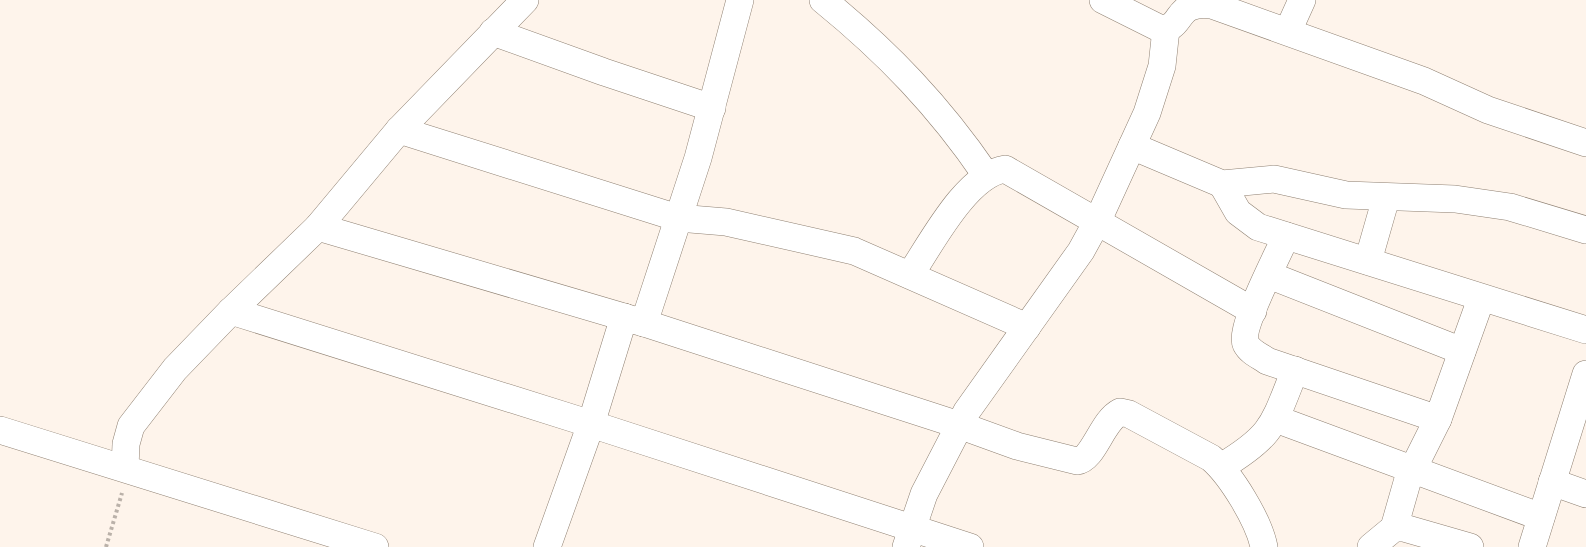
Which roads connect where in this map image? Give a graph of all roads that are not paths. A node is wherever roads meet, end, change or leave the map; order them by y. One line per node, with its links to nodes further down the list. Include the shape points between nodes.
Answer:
1 (525, 0): 9 (street)
2 (740, 0): 10 (street)
3 (823, 0): 14 (street, via 914,81)
4 (1102, 0): 7 (street)
5 (1302, 0): 8 (street)
6 (1200, 2): 7 (street, via 1184,10); 8 (street)
7 (1166, 29): 13 (street, via 1162,66)
8 (1288, 31): 12 (street, via 1424,81 1488,110)
9 (493, 32): 10 (street); 11 (street)
10 (712, 108): 17 (street)
11 (399, 130): 17 (street); 19 (street)
12 (1586, 143)
13 (1132, 146): 15 (street); 18 (street)
14 (986, 175): 18 (street, via 1005,169 1015,172); 23 (street, via 956,207)
15 (1222, 184): 16 (street, via 1274,179 1346,195); 21 (street, via 1246,220)
16 (1386, 198): 20 (street, via 1455,199 1499,206); 22 (street)
17 (678, 218): 23 (street, via 726,222 818,241 854,250); 28 (street)
18 (1098, 220): 27 (street); 29 (street)
19 (318, 227): 26 (street); 28 (street)
20 (1586, 230)
21 (1286, 236): 22 (street); 24 (street)
22 (1368, 261): 25 (street)
23 (910, 275): 29 (street)
24 (1269, 275): 27 (street); 31 (street)
25 (1481, 299): 30 (street); 31 (street)
26 (231, 311): 36 (street); 40 (street, via 175,369 131,426)
27 (1253, 311): 32 (street, via 1244,336 1246,345 1268,361)
28 (634, 320): 36 (street); 37 (street)
29 (1027, 327): 37 (street)
30 (1586, 330)
31 (1462, 351): 35 (street)
32 (1294, 370): 34 (street); 35 (street)
33 (1586, 374): 42 (street)
34 (1276, 419): 39 (street, via 1255,446); 41 (street)
35 (1438, 419): 41 (street)
36 (591, 423): 46 (street); 48 (street)
37 (959, 425): 39 (street, via 1017,446 1081,461 1113,417 1125,413); 46 (street, via 924,494)
38 (0, 430): 40 (street)
39 (1221, 466): 50 (street)
40 (125, 468): 47 (street)
41 (1414, 469): 44 (street); 45 (street)
42 (1552, 482): 43 (street); 44 (street)
43 (1586, 494)
44 (1541, 517): 53 (street)
45 (1394, 528): 51 (street); 52 (street)
46 (909, 538): 49 (street)
47 (375, 547)
48 (547, 547)
49 (970, 547)
50 (1264, 547)
51 (1371, 547)
52 (1470, 547)
53 (1532, 547)

